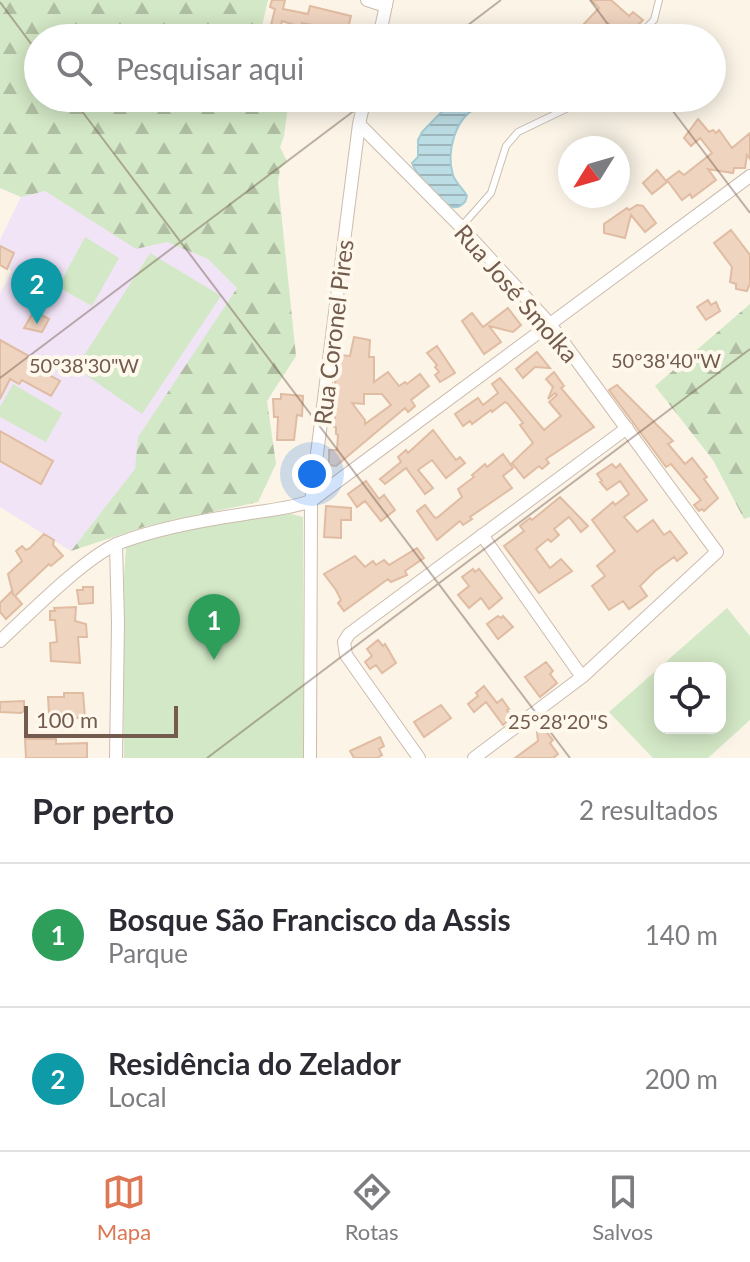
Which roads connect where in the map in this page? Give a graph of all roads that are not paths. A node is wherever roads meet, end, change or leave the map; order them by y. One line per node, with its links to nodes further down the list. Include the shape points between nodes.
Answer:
1 (367, 0): 3 (street)
2 (659, 0): 5 (lane)
3 (387, 3): 4 (street)
4 (382, 24)
5 (650, 24)
6 (362, 112): 8 (street, Rua Coronel Pires)
7 (560, 112): 10 (lane, via 518,132 506,146 491,193)
8 (359, 124): 10 (street, Rua José Smolka); 13 (street, Rua Coronel Pires)
9 (750, 176): 11 (street)
10 (461, 227): 11 (street, Rua José Smolka)
11 (550, 324): 12 (street, Rua José Smolka); 13 (street)
12 (627, 428): 14 (street); 17 (street, Rua José Smolka, via 717,552)
13 (311, 501): 15 (street); 19 (street, Rua Coronel Pires)
14 (482, 535): 17 (street); 20 (street, via 344,642 346,655)
15 (116, 544): 16 (street); 18 (street)
16 (0, 641)
17 (582, 677): 21 (street)
18 (116, 758)
19 (310, 758)
20 (419, 758)
21 (474, 758)

